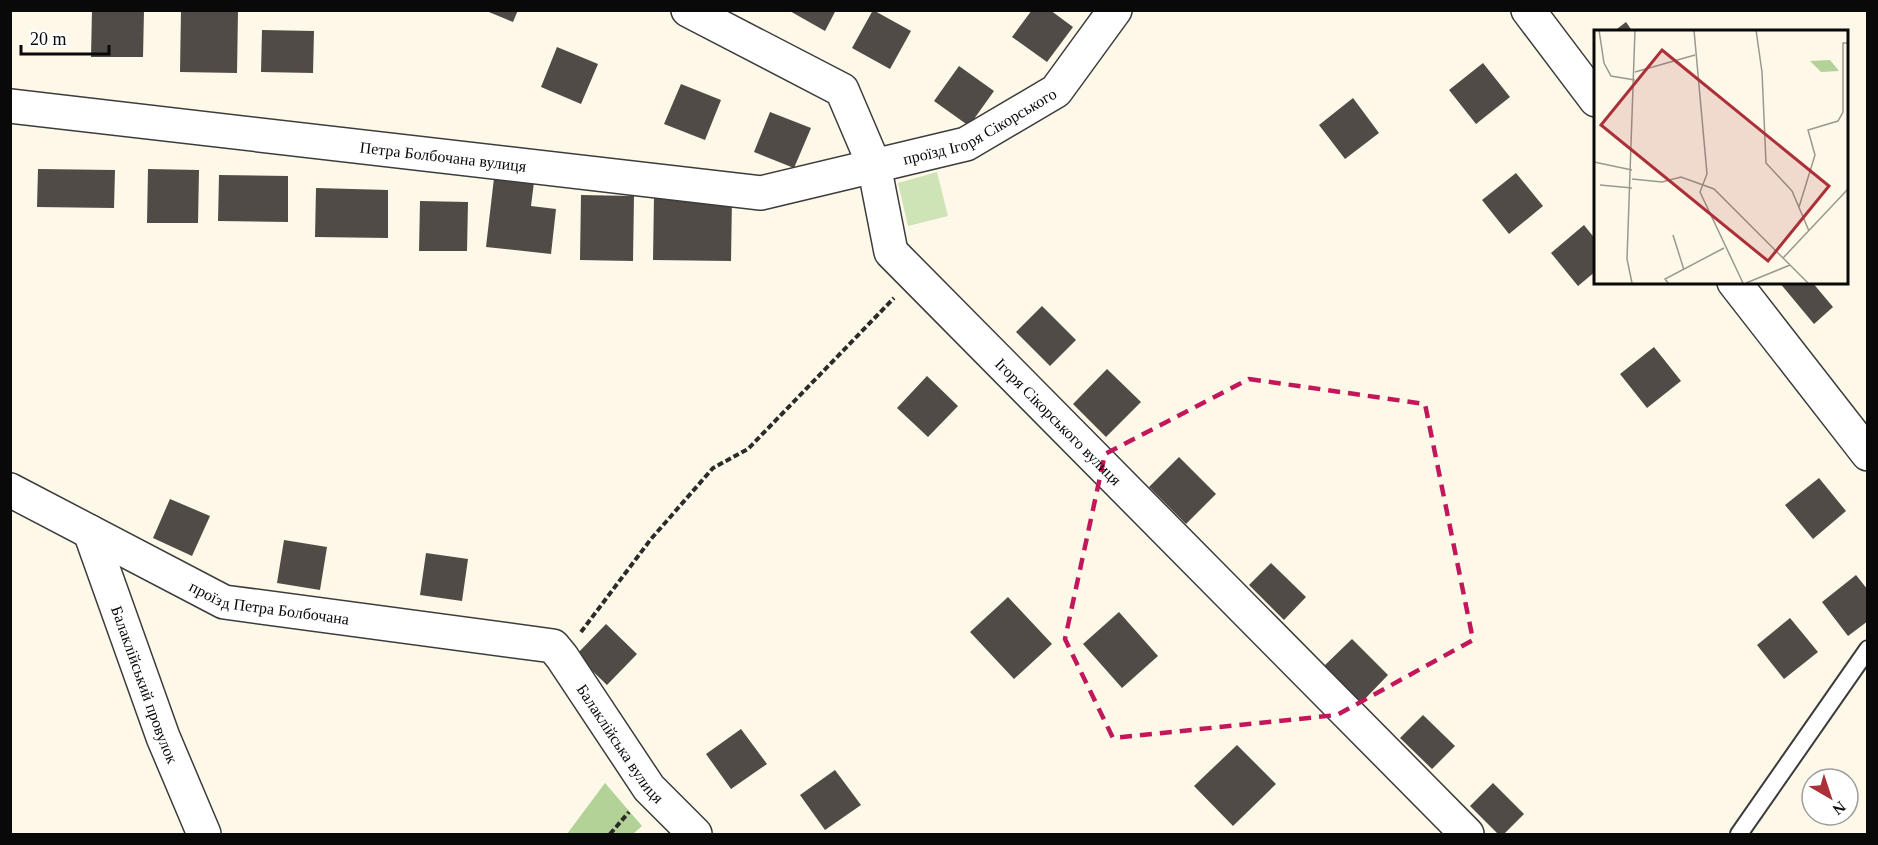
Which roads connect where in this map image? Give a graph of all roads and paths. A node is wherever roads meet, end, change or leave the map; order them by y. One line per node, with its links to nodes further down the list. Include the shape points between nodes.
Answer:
1 (688, 10): 6 (street, Ігоря Сікорського вулиця, via 842,90)
2 (1115, 10): 6 (street, проїзд Ігоря Сікорського, via 1056,91 966,144)
3 (1528, 10): 4 (street)
4 (1594, 97)
5 (10, 106): 6 (street, Петра Болбочана вулиця, via 761,193)
6 (874, 165): 7 (street, Ігоря Сікорського вулиця, via 891,252)
7 (915, 276): 13 (path, via 748,450 713,468); 16 (street, Ігоря Сікорського вулиця)
8 (1736, 284): 9 (street)
9 (1868, 454)
10 (10, 490): 11 (street, проїзд Петра Болбочана)
11 (90, 532): 13 (street, проїзд Петра Болбочана, via 224,602); 14 (street, Балаклійський провулок, via 163,737)
12 (1868, 649): 17 (lane)
13 (557, 652): 15 (street, Балаклійська вулиця, via 649,788)
14 (204, 834)
15 (695, 834)
16 (1467, 834)
17 (1738, 834)

